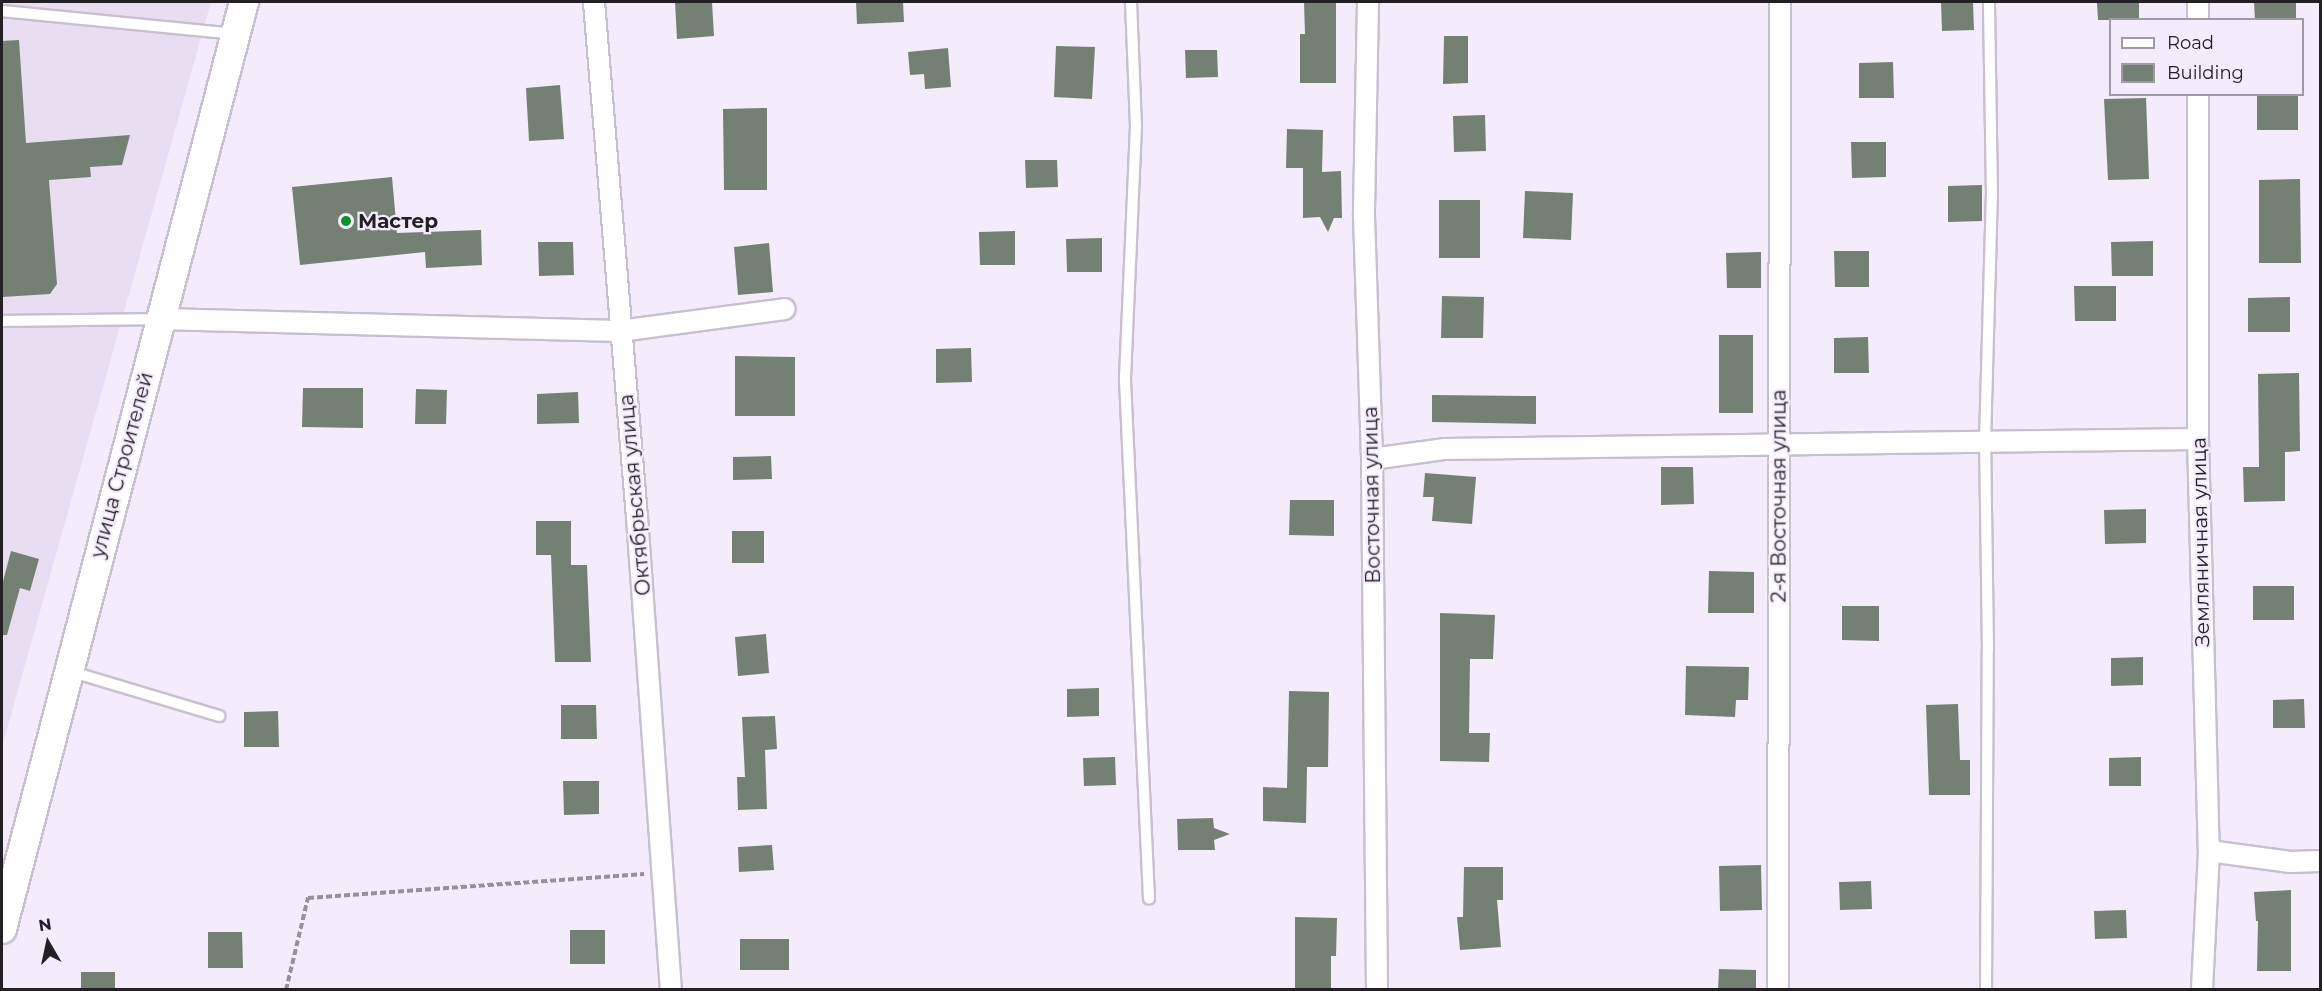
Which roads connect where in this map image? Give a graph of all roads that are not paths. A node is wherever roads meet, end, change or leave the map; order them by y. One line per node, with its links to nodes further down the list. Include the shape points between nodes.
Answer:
1 (244, 2): 10 (main road, улица Строителей)
2 (594, 2): 15 (street, Октябрьская улица)
3 (1131, 2): 24 (lane, via 1136,126 1125,380)
4 (1368, 2): 19 (street, Восточная улица, via 1364,216)
5 (1780, 2): 18 (street, 2-я Восточная улица)
6 (1989, 2): 17 (lane, via 1992,196)
7 (2198, 2): 9 (street)
8 (2, 11): 10 (lane)
9 (2198, 18)
10 (236, 34): 13 (main road, улица Строителей)
11 (2198, 96): 16 (street, Земляничная улица)
12 (785, 309): 15 (street)
13 (161, 319): 14 (lane); 15 (street); 20 (main road, улица Строителей)
14 (2, 321)
15 (620, 331): 26 (street, Октябрьская улица, via 638,517)
16 (2198, 439): 17 (street); 22 (street, Земляничная улица)
17 (1985, 442): 18 (street); 29 (lane)
18 (1779, 446): 19 (street, via 1445,449); 28 (street, 2-я Восточная улица)
19 (1372, 459): 27 (street, Восточная улица)
20 (69, 671): 21 (lane); 25 (main road, улица Строителей)
21 (219, 716)
22 (2209, 851): 23 (street, via 2290,862); 30 (street, Земляничная улица)
23 (2320, 861)
24 (1149, 898)
25 (2, 929)
26 (671, 990)
27 (1377, 990)
28 (1778, 990)
29 (1986, 990)
30 (2202, 990)

